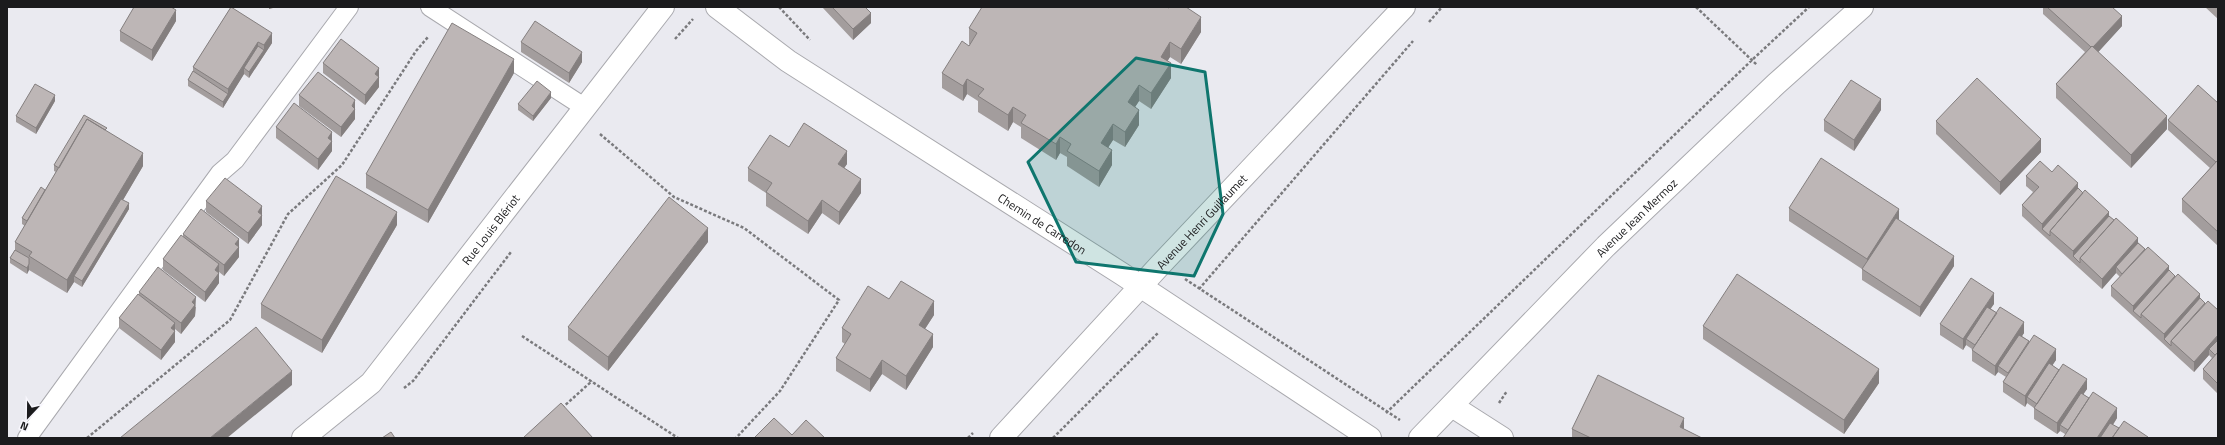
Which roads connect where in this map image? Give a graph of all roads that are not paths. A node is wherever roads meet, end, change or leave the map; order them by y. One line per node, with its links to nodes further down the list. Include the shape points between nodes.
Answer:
1 (349, 7): 11 (lane, via 235,160 220,173)
2 (663, 7): 7 (street, Rue Louis Blériot)
3 (717, 7): 8 (street, Chemin de Carredon, via 788,61)
4 (1404, 7): 8 (street, Avenue Henri Guillaumet)
5 (1862, 7): 9 (street, Avenue Jean Mermoz, via 1776,84 1606,246)
6 (438, 12): 7 (lane)
7 (584, 107): 12 (street, Rue Louis Blériot, via 371,383)
8 (1142, 287): 10 (street, Chemin de Carredon); 13 (street, Avenue Henri Guillaumet)
9 (1452, 406): 14 (street, Avenue Jean Mermoz); 15 (street)
10 (1367, 436)
11 (27, 438)
12 (303, 438)
13 (1001, 438)
14 (1420, 438)
15 (1502, 438)

